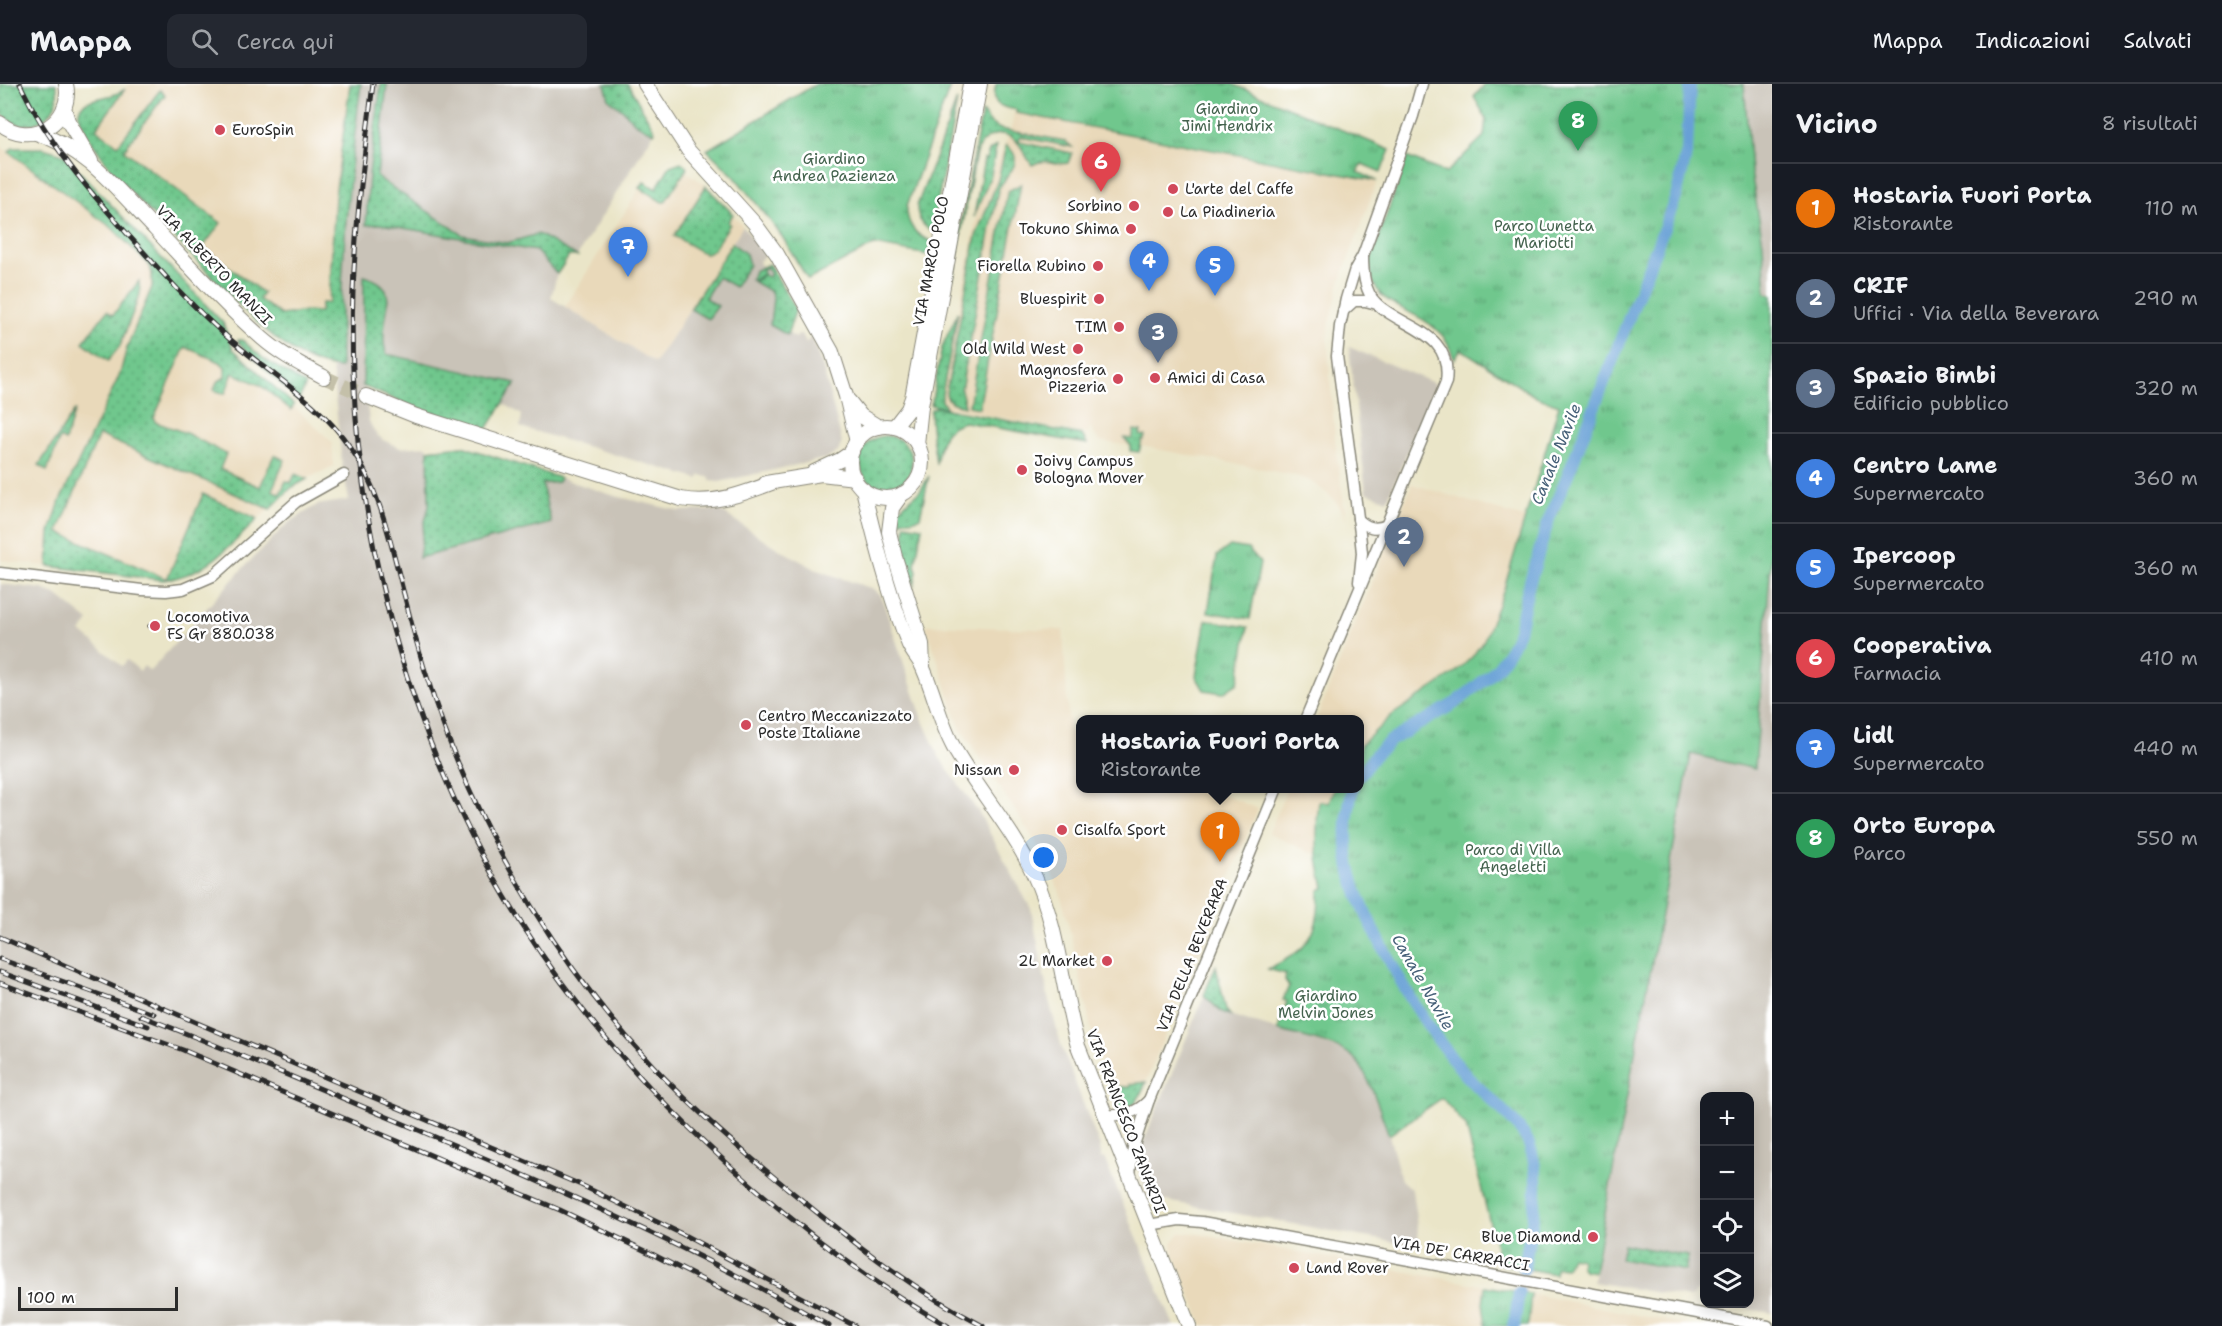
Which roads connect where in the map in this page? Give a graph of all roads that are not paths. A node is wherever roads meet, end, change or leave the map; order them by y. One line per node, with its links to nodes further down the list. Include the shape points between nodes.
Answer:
1 (66, 84): 6 (main road)
2 (645, 84): 15 (main road, via 688,150 777,255 829,347)
3 (970, 84): 17 (main road, VIA MARCO POLO, via 912,398)
4 (981, 84): 18 (main road, VIA MARCO POLO, via 921,406)
5 (1422, 84): 10 (street)
6 (64, 108): 8 (main road, via 56,122); 9 (main road, VIA ALBERTO MANZI)
7 (1, 125): 8 (main road, VIA ALBERTO MANZI, via 17,132)
8 (36, 133): 9 (main road, VIA ALBERTO MANZI, via 63,143)
9 (92, 163): 13 (main road, VIA ALBERTO MANZI, via 263,339)
10 (1363, 255): 11 (street, via 1366,286); 12 (street)
11 (1377, 304): 12 (street, via 1354,301); 25 (street, via 1426,334 1437,346 1448,373)
12 (1343, 311): 24 (street, via 1338,356)
13 (324, 377)
14 (366, 396): 21 (main road, via 660,493 697,494)
15 (846, 396): 16 (main road, via 861,416); 19 (main road)
16 (879, 427): 17 (main road); 19 (main road, via 867,432)
17 (894, 427): 18 (main road, via 905,431)
18 (918, 444): 23 (main road, via 920,474)
19 (854, 447): 21 (main road, via 840,460); 22 (main road, via 851,464)
20 (344, 475): 26 (street, via 296,502 213,576 183,589 142,590)
21 (810, 475): 22 (main road, via 835,474)
22 (859, 483): 23 (main road, via 873,495); 28 (main road, VIA FRANCESCO ZANARDI, via 890,590 910,647)
23 (902, 494): 28 (main road, VIA FRANCESCO ZANARDI, via 892,508 889,532 922,644)
24 (1358, 519): 25 (street, via 1372,528); 27 (street, via 1362,553)
25 (1387, 525): 27 (street)
26 (0, 573)
27 (1357, 594): 29 (street)
28 (923, 666): 32 (main road, VIA FRANCESCO ZANARDI, via 945,731 1014,838 1042,895 1073,1026)
29 (1307, 715)
30 (1275, 793): 31 (street, VIA DELLA BEVERARA)
31 (1149, 1100): 32 (street, via 1130,1114); 33 (street, VIA DELLA BEVERARA, via 1133,1148)
32 (1105, 1116): 33 (main road, VIA FRANCESCO ZANARDI)
33 (1130, 1178): 34 (main road, VIA FRANCESCO ZANARDI)
34 (1149, 1225): 35 (main road, VIA FRANCESCO ZANARDI); 36 (street, VIA DE' CARRACCI, via 1179,1220 1202,1222)
35 (1189, 1326)
36 (1768, 1326)

